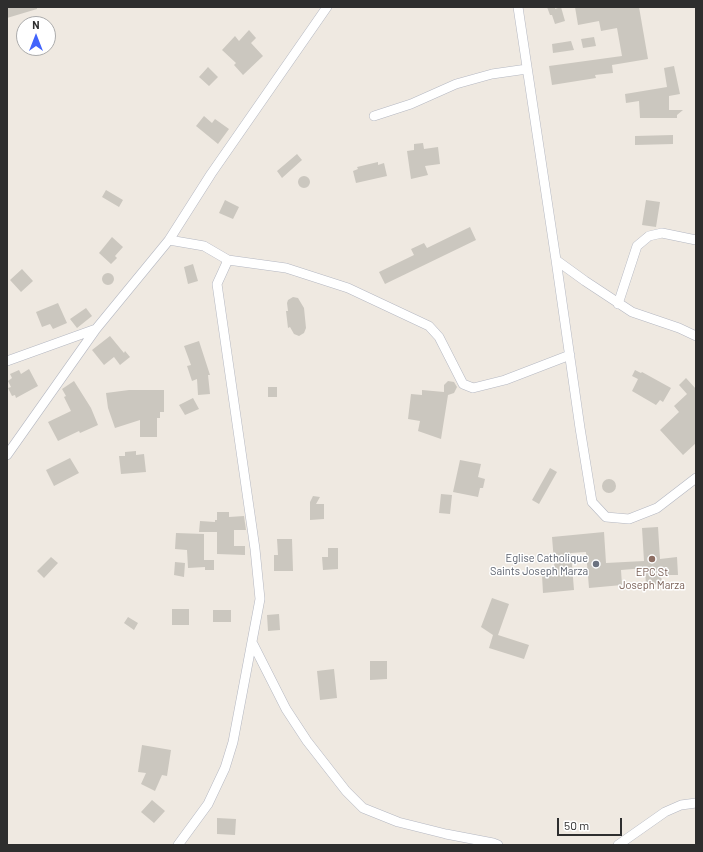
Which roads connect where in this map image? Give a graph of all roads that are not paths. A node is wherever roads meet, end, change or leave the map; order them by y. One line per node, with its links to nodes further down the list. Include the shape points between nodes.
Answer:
1 (327, 7): 5 (street, via 211,174)
2 (518, 7): 3 (street)
3 (527, 69): 4 (street, via 492,74 456,84 411,104); 8 (street)
4 (374, 116)
5 (169, 240): 7 (street, via 204,246); 10 (street)
6 (696, 240): 9 (street, via 662,233 649,236 637,246)
7 (228, 260): 12 (street, via 286,268 348,288 429,326 439,337 463,384 473,388 505,380); 16 (street, via 217,284 258,572 260,599)
8 (556, 260): 9 (street); 12 (street)
9 (618, 304): 11 (street, via 632,312)
10 (96, 328): 13 (street); 14 (street)
11 (696, 336)
12 (570, 354): 15 (street, via 592,502 606,517 628,519 657,508)
13 (7, 361)
14 (7, 455)
15 (696, 478)
16 (253, 644): 18 (street, via 233,742 225,768 208,804); 19 (street, via 286,709 307,741 346,791 364,808 398,822)
17 (696, 803): 20 (street, via 681,805 665,812)
18 (178, 845)
19 (498, 845)
20 (618, 845)

